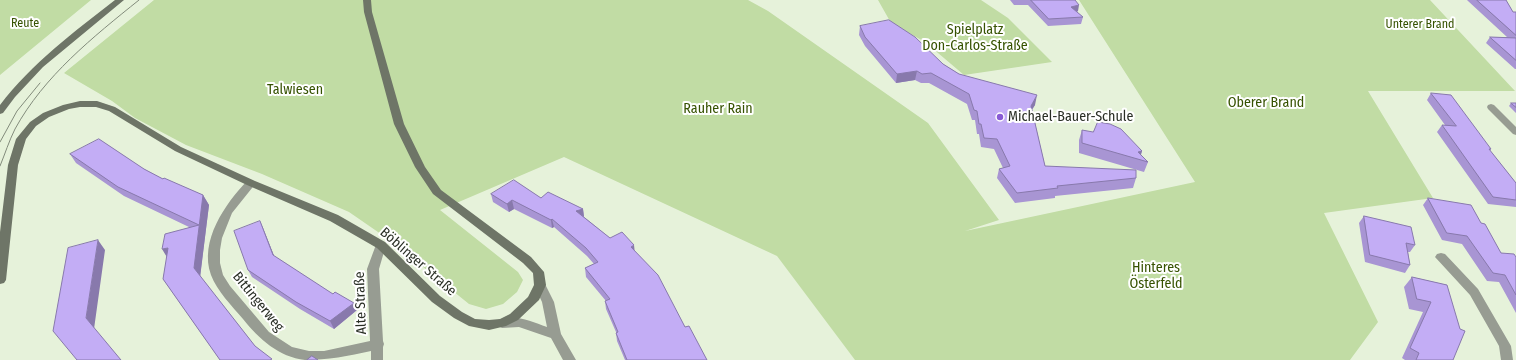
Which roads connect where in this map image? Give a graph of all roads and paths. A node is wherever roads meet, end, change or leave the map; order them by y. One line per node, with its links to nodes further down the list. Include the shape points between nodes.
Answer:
1 (120, 0): 4 (main road, via 67,42 25,80)
2 (366, 0): 10 (main road, via 399,124 420,167 437,192 527,260 538,272)
3 (1491, 107): 5 (street)
4 (0, 111)
5 (1516, 132)
6 (251, 182): 7 (main road, Böblinger Straße, via 334,218); 9 (main road, Böblinger Straße, via 178,149 112,109 97,104 66,107 46,115 33,124 21,139 13,165); 13 (street, Bittingerweg, via 231,207 215,242 214,263 228,293 274,345 320,357)
7 (381, 245): 11 (main road, Böblinger Straße, via 436,299 458,316 473,323); 13 (street, Alte Straße, via 373,269)
8 (1441, 257): 16 (street, via 1474,292 1505,346)
9 (0, 280)
10 (540, 285): 11 (main road, Böblinger Straße, via 533,300 522,311); 12 (street, via 548,302)
11 (502, 323): 12 (street, via 519,322)
12 (555, 335): 15 (street)
13 (378, 344): 14 (street, Alte Straße)
14 (377, 360)
15 (570, 360)
16 (1507, 360)

